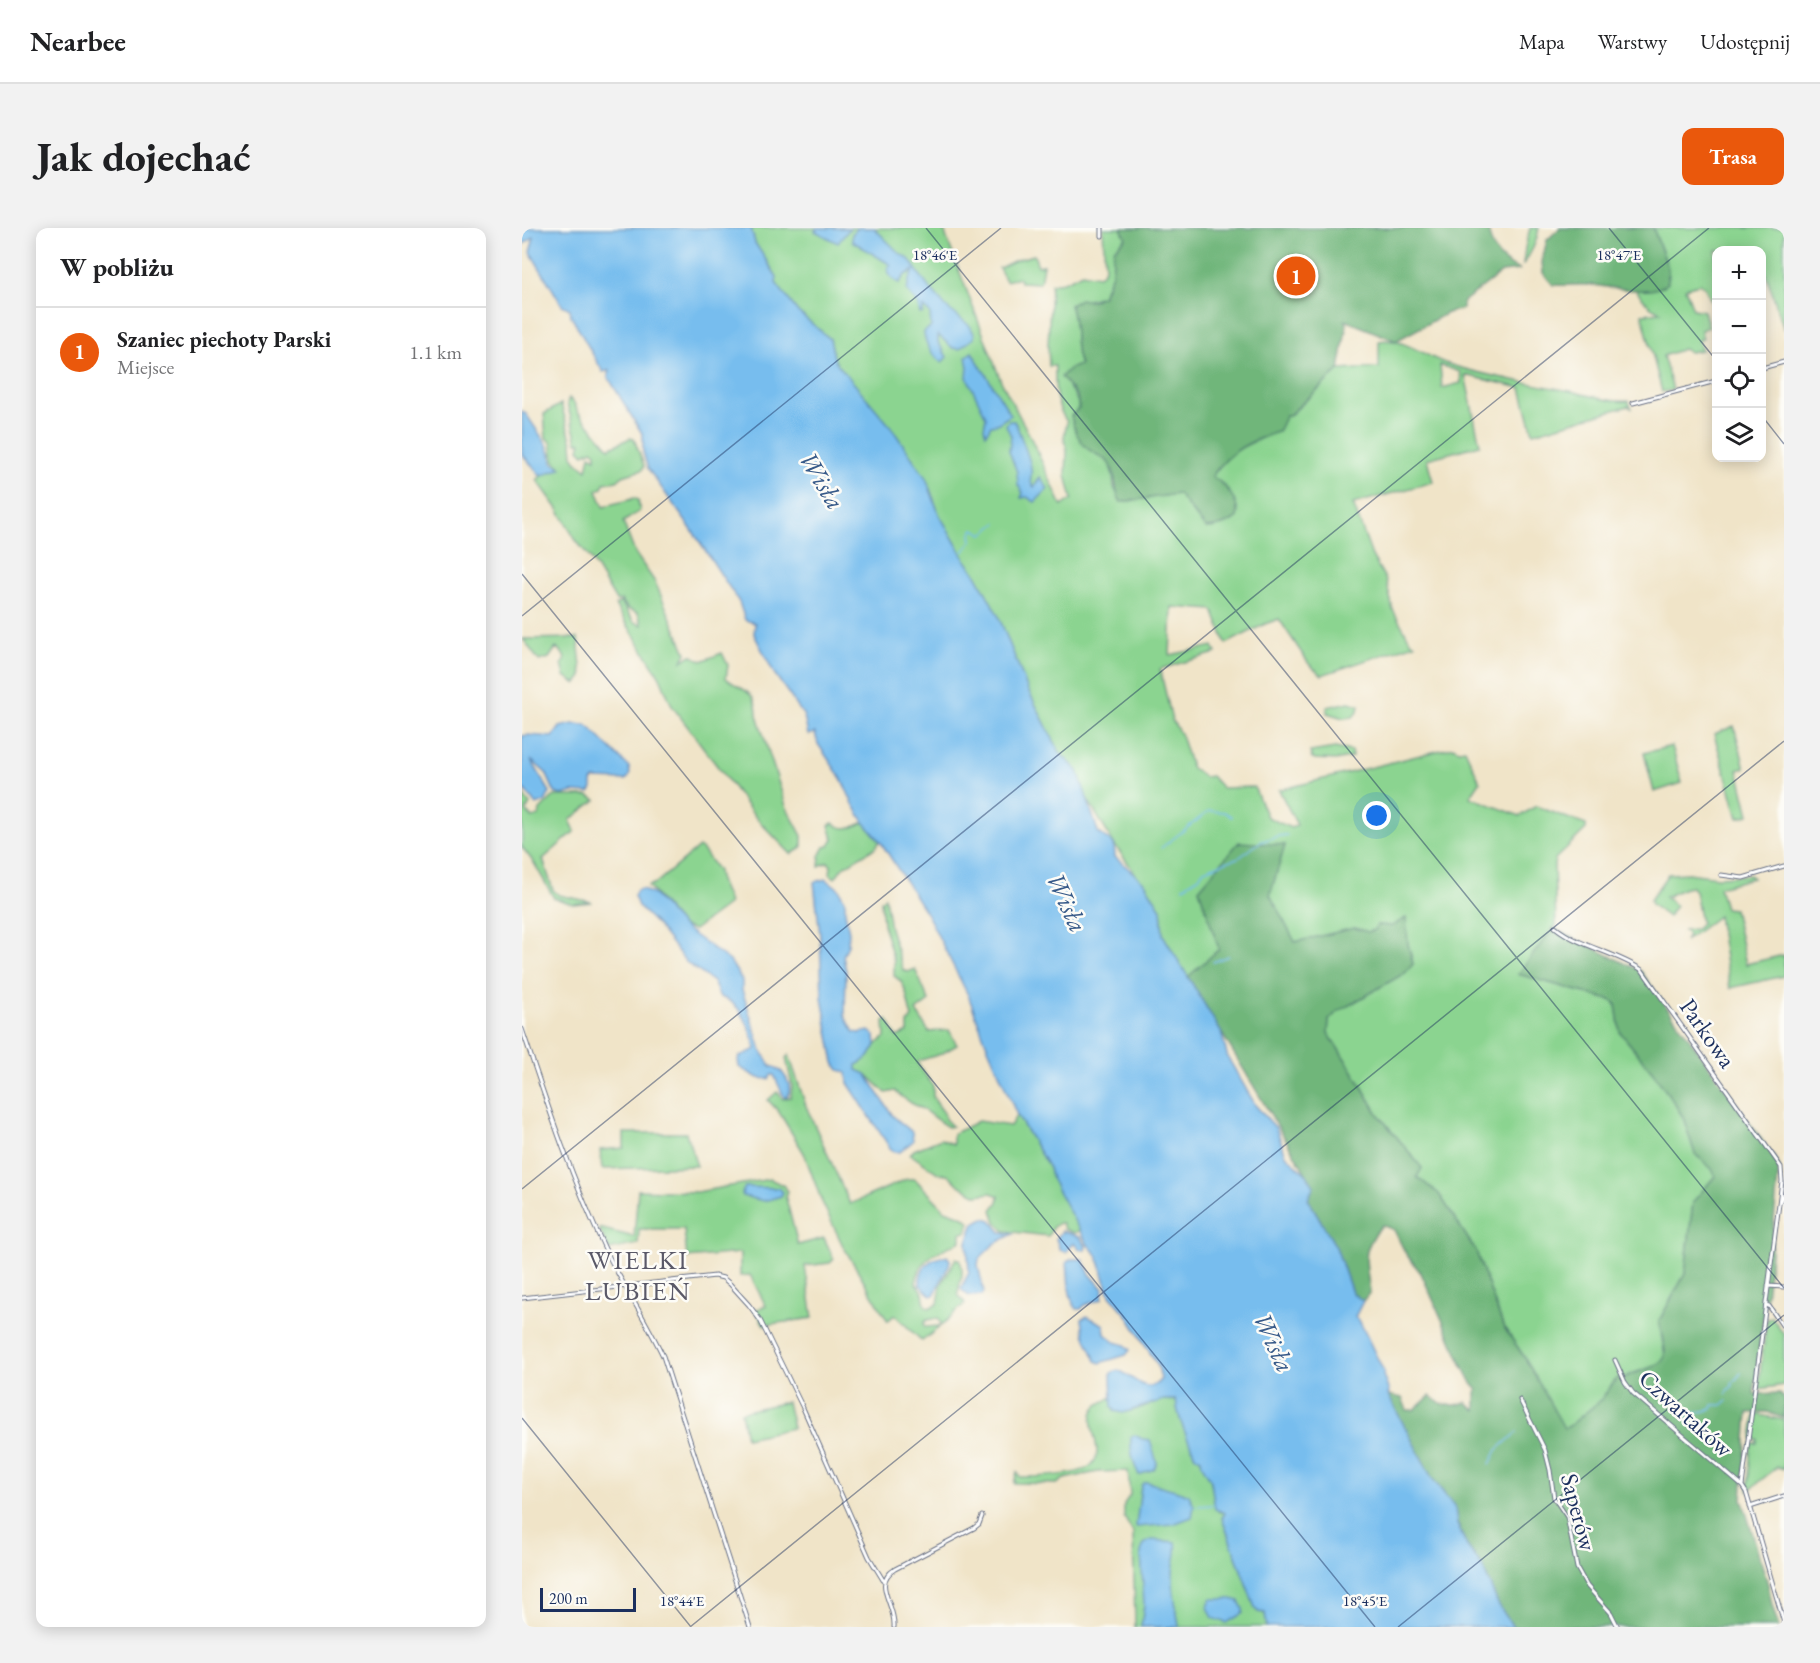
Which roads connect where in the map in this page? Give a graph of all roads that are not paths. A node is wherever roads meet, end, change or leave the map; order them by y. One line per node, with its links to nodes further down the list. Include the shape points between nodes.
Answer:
1 (1102, 228): 2 (street)
2 (1102, 236)
3 (1784, 362): 4 (street)
4 (1766, 367)
5 (1712, 382): 6 (street)
6 (1634, 403)
7 (1784, 866): 8 (street, via 1743,878)
8 (1721, 875)
9 (1555, 927): 12 (street, Parkowa, via 1642,970 1779,1162)
10 (522, 1029): 13 (street, via 564,1152 595,1227)
11 (1784, 1194): 12 (street)
12 (1779, 1202): 14 (street, Parkowa)
13 (626, 1286): 16 (street); 25 (street, via 715,1276 723,1278 749,1305 804,1408 869,1557); 28 (street, via 670,1375)
14 (1768, 1286): 15 (street); 17 (street, Parkowa)
15 (1784, 1287)
16 (522, 1298)
17 (1766, 1305): 18 (street); 21 (street, Parkowa)
18 (1784, 1328)
19 (1615, 1360): 21 (street, Czwartaków, via 1633,1393)
20 (1520, 1400): 30 (street, Saperów, via 1545,1450 1554,1498 1568,1517 1577,1569)
21 (1742, 1486): 23 (street)
22 (1784, 1496): 23 (street)
23 (1750, 1507): 26 (street)
24 (982, 1516): 25 (street, via 974,1528 895,1569)
25 (883, 1580): 29 (street)
26 (1782, 1612): 27 (street)
27 (1784, 1623)
28 (750, 1627)
29 (894, 1627)
30 (1618, 1627)

